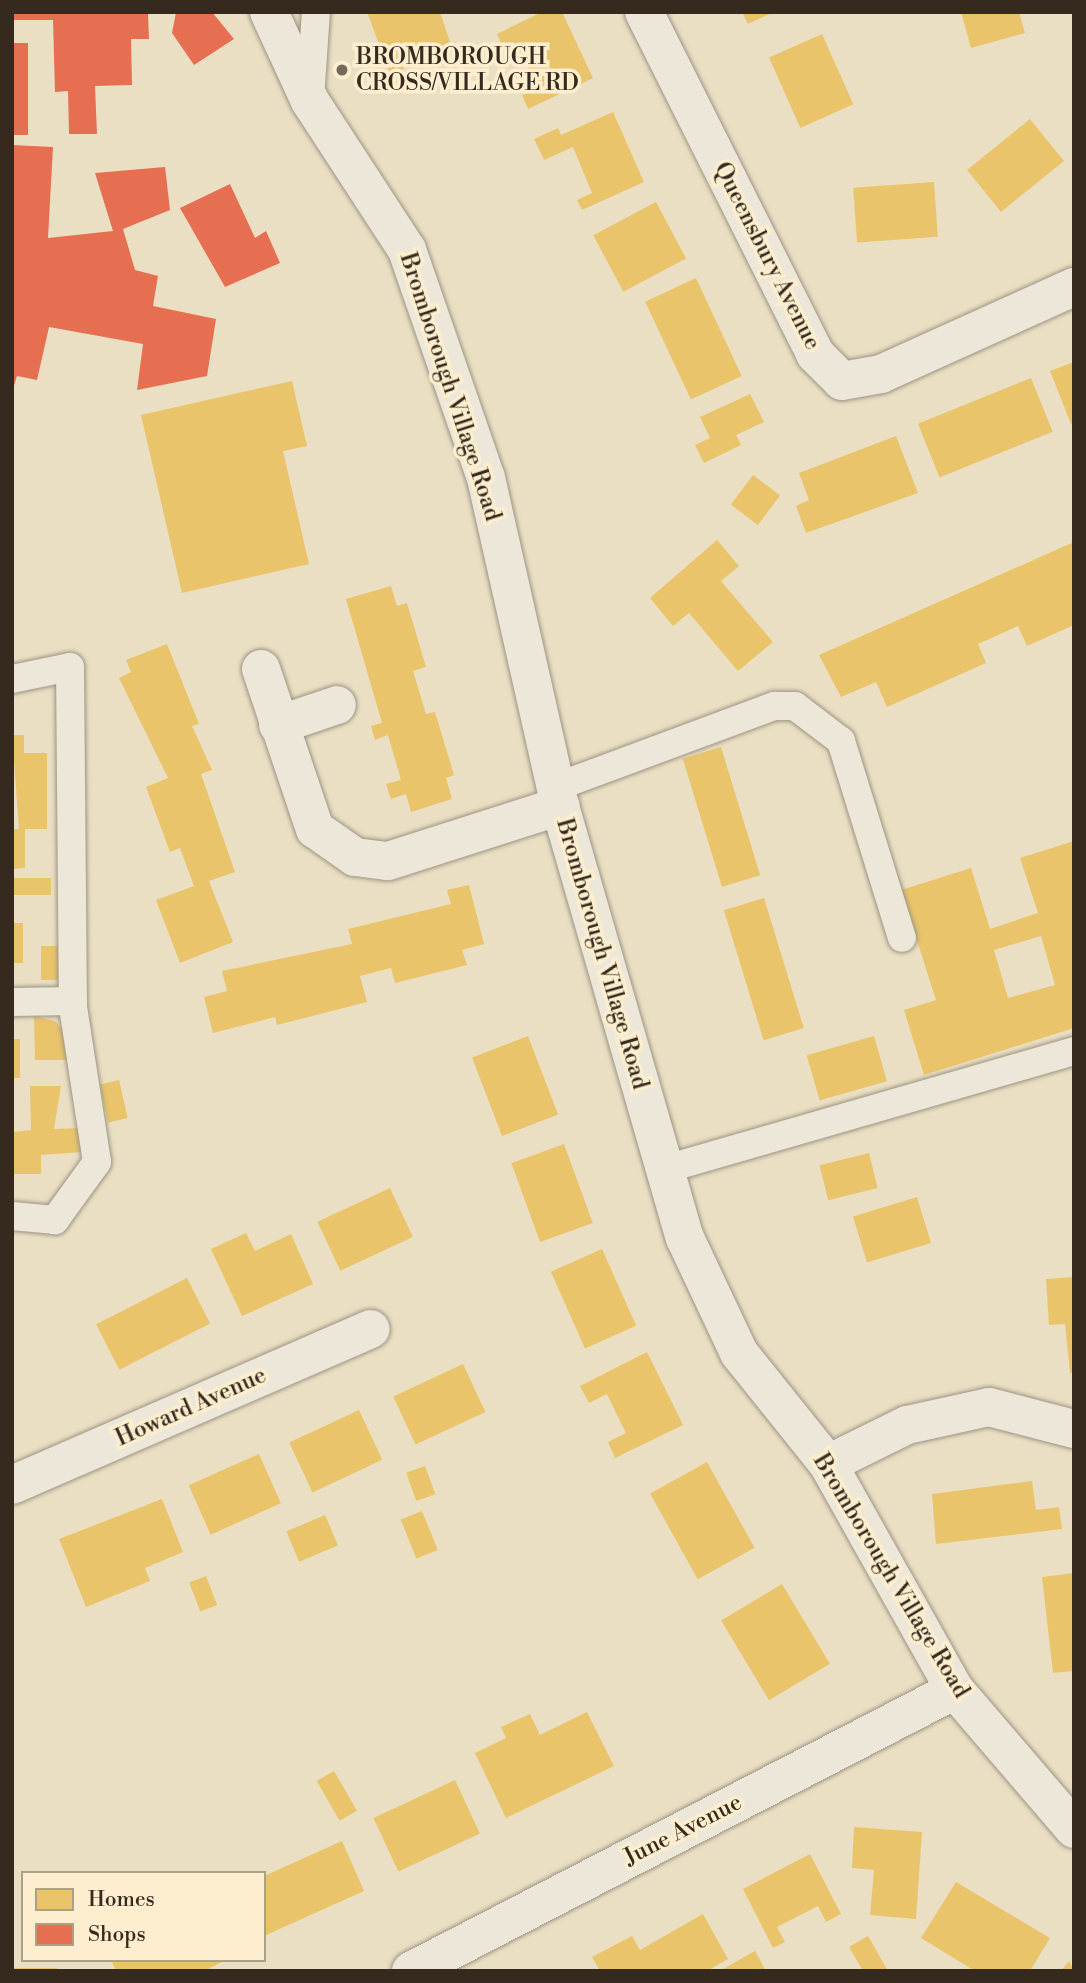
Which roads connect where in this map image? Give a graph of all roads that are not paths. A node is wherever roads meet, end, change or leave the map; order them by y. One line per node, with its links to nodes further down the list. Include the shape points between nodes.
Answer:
1 (269, 12): 4 (street, Bromborough Village Road)
2 (316, 12): 4 (lane)
3 (644, 12): 5 (street, Queensbury Avenue, via 815,354 842,381 881,374)
4 (310, 101): 10 (street, Bromborough Village Road, via 407,250 486,478)
5 (1074, 286)
6 (261, 669): 9 (street)
7 (12, 678): 12 (lane, via 70,667)
8 (337, 705): 9 (street)
9 (278, 725): 10 (street, via 315,829 355,857 388,861)
10 (558, 797): 11 (lane, via 774,706 795,706 841,741); 15 (street, Bromborough Village Road)
11 (902, 937)
12 (72, 1001): 13 (lane); 16 (lane, via 97,1162 55,1220)
13 (12, 1002)
14 (1074, 1051): 15 (lane)
15 (662, 1170): 19 (street, Bromborough Village Road, via 685,1238 739,1353)
16 (12, 1216)
17 (370, 1329): 20 (street, Howard Avenue)
18 (1074, 1429): 19 (street, via 989,1407 907,1425)
19 (828, 1464): 21 (street, Bromborough Village Road)
20 (12, 1485)
21 (956, 1690): 22 (street, Bromborough Village Road); 23 (street, June Avenue)
22 (1074, 1829)
23 (411, 1971)

